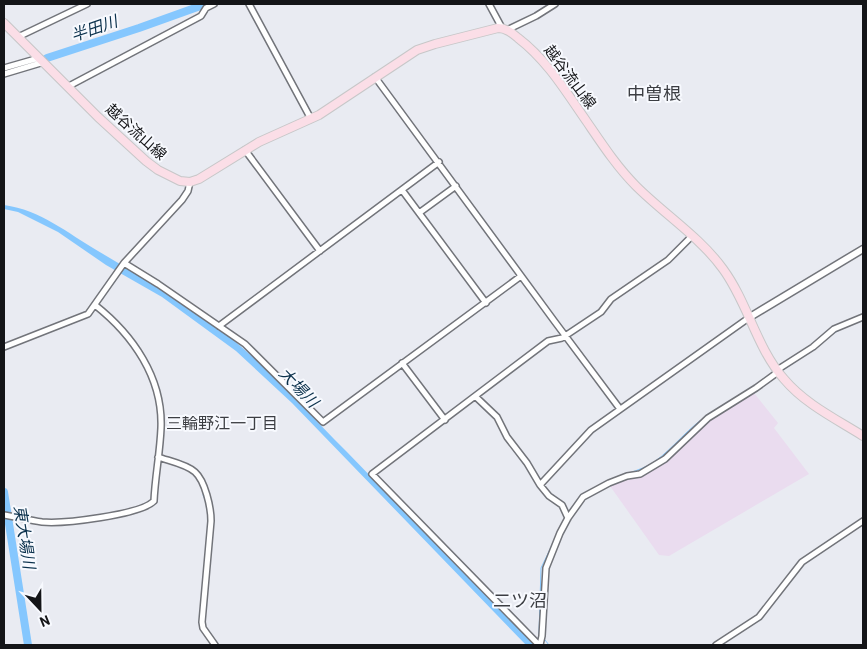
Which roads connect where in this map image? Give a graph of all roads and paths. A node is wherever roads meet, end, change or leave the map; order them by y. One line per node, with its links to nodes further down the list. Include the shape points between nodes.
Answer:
1 (87, 4): 8 (street)
2 (214, 4): 13 (street, via 201,16)
3 (249, 4): 14 (street)
4 (489, 4): 7 (street)
5 (556, 4): 7 (street, via 541,14)
6 (4, 23): 8 (main road, 越谷流山線)
7 (504, 29): 12 (main road, via 423,47); 21 (main road, 越谷流山線, via 545,62 630,181)
8 (18, 37): 9 (main road, 越谷流山線)
9 (42, 60): 10 (street); 11 (street); 13 (main road, 越谷流山線)
10 (4, 68)
11 (4, 74)
12 (376, 77): 14 (main road); 16 (street)
13 (69, 86): 17 (main road, 越谷流山線, via 152,166 183,182)
14 (311, 119): 15 (main road)
15 (245, 150): 17 (main road); 23 (street)
16 (439, 162): 18 (street); 19 (street)
17 (190, 182): 24 (street, via 182,200)
18 (456, 186): 20 (street); 25 (street)
19 (402, 190): 20 (street); 23 (street)
20 (419, 213): 26 (street)
21 (692, 236): 28 (main road, 越谷流山線, via 722,268); 31 (street, via 668,260 611,299 601,312)
22 (863, 249): 28 (street)
23 (320, 251): 30 (street)
24 (123, 264): 27 (street); 30 (street)
25 (521, 276): 26 (street); 31 (street)
26 (486, 303): 33 (street)
27 (95, 305): 32 (street, via 88,314); 39 (street, via 122,328 149,367 160,412)
28 (750, 317): 34 (main road, 越谷流山線); 36 (street)
29 (863, 317): 34 (street, via 834,329)
30 (219, 326): 33 (street, via 245,344 322,422)
31 (566, 336): 35 (street, via 548,342); 36 (street)
32 (4, 347)
33 (402, 363): 37 (street)
34 (777, 371): 38 (main road, 越谷流山線, via 804,398); 42 (street, via 708,418 665,459 640,474 609,483 583,497)
35 (476, 397): 37 (street); 40 (street, via 496,417)
36 (620, 409): 40 (street, via 591,430)
37 (445, 420): 45 (street, via 372,474)
38 (863, 436)
39 (158, 458): 41 (street, via 154,501 142,509 68,522); 44 (street, via 194,471 209,503 211,521 202,622)
40 (540, 485): 42 (street, via 562,505)
41 (6, 516)
42 (567, 517): 45 (street, via 546,568)
43 (863, 521): 46 (street, via 802,562 759,617)
44 (215, 645)
45 (540, 645)
46 (716, 645)

